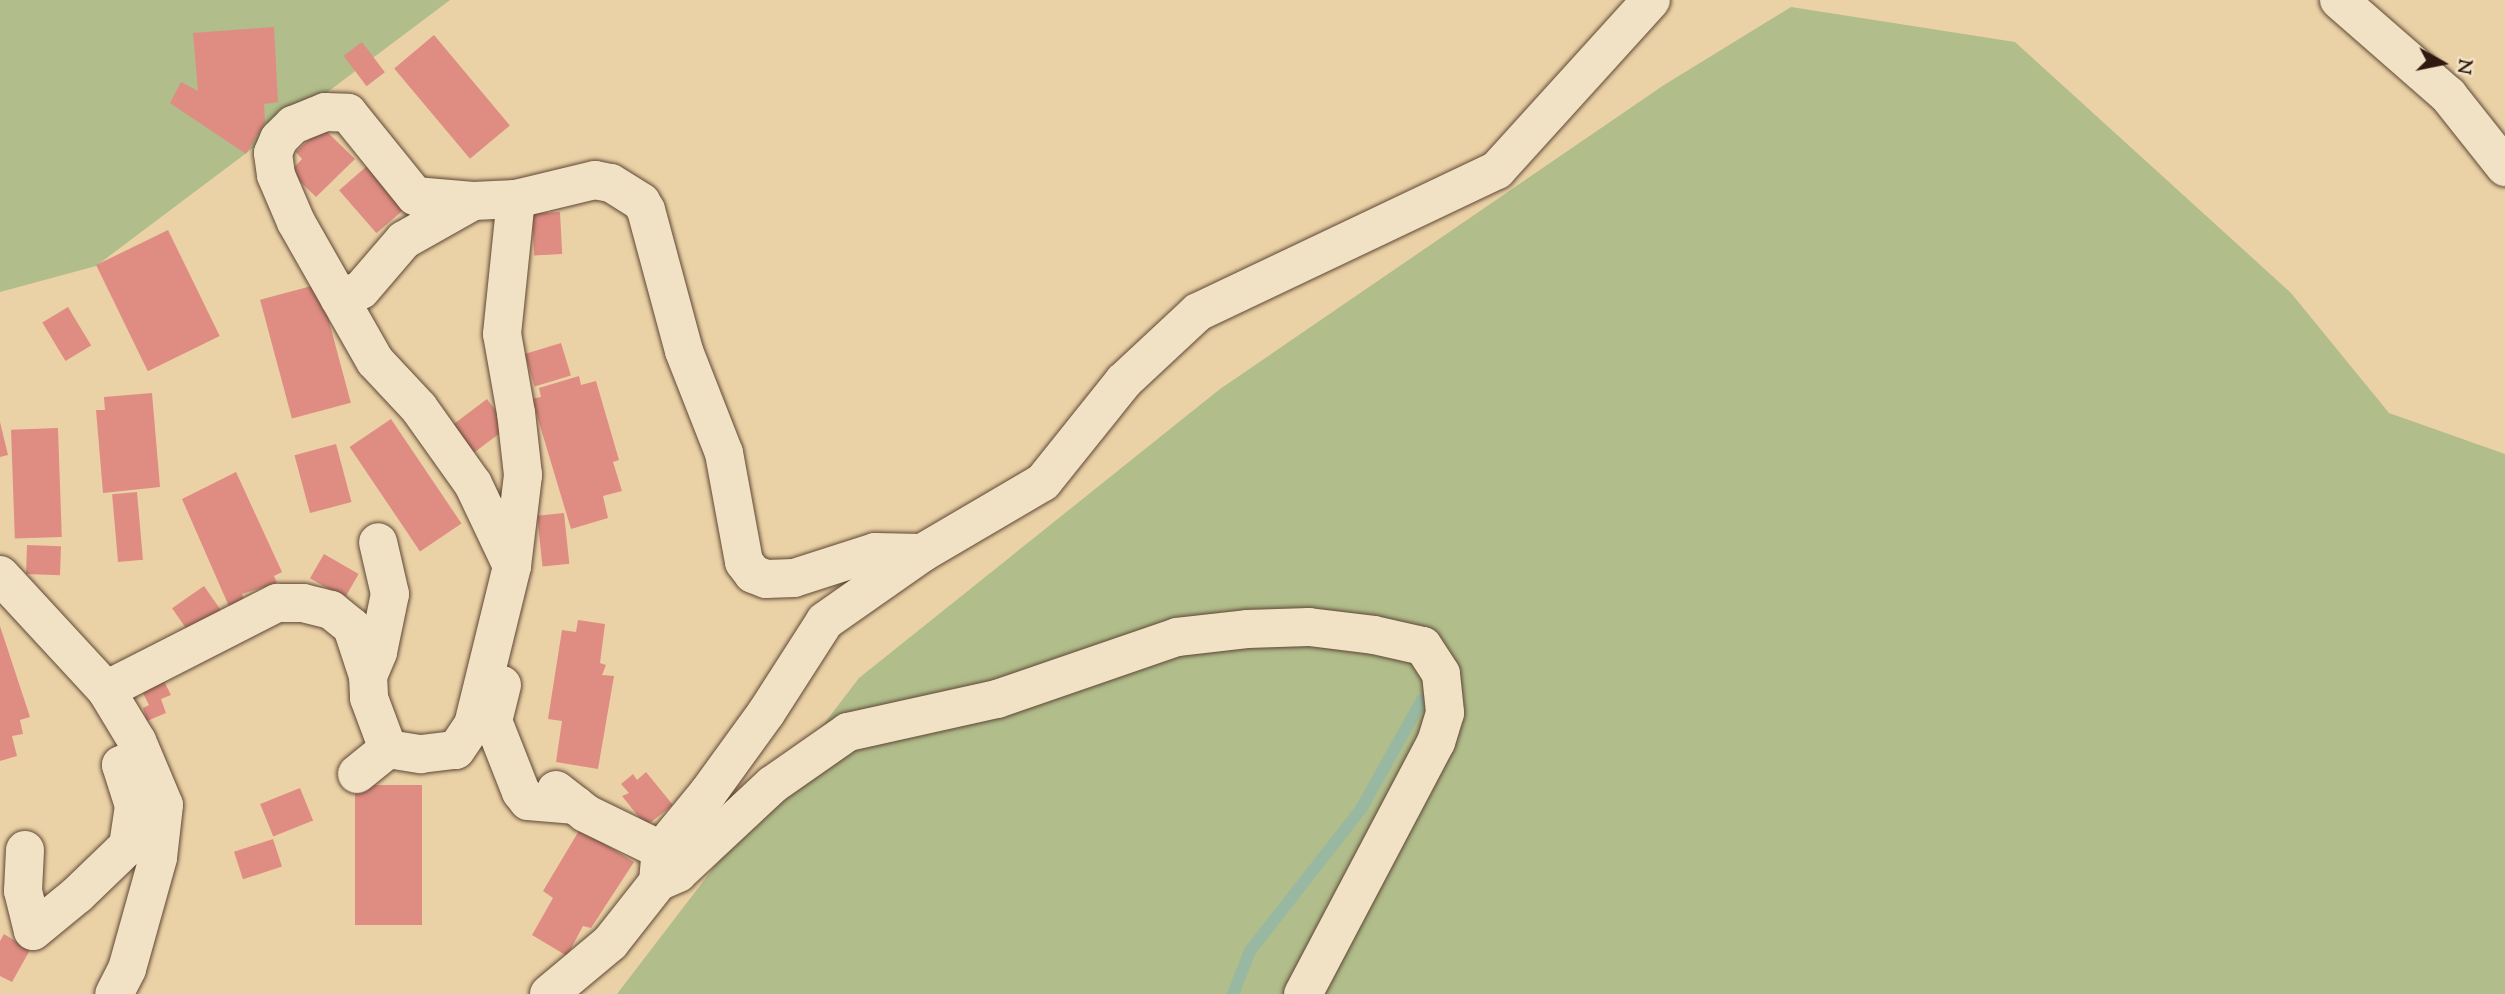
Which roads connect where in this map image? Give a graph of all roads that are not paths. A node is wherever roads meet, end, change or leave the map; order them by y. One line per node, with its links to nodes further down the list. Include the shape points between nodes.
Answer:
1 (1651, 0): 8 (street, via 1497,170 1198,312 1124,381 1043,482)
2 (2339, 0): 3 (street, via 2448,95)
3 (2505, 167)
4 (516, 199): 5 (street); 8 (street, via 596,180 622,188 641,202 684,351 724,453 744,562 753,574 766,579 794,578 875,552); 9 (street, via 502,334 523,475)
5 (473, 201): 6 (street, via 404,240 361,290); 6 (street, via 415,196 348,113 325,112 293,125 273,153 276,175 296,222)
6 (339, 298): 9 (street, via 375,361 419,408 473,484)
7 (379, 542): 12 (street, via 390,594)
8 (922, 553): 20 (street, via 825,621)
9 (512, 566): 11 (street)
10 (0, 575): 13 (street)
11 (491, 652): 14 (street, via 473,725 456,750 421,754); 18 (street, via 508,661 493,721 521,792 528,802)
12 (368, 676): 13 (street, via 352,627 331,610 277,603); 14 (street, via 369,698)
13 (106, 690): 15 (street)
14 (388, 750): 16 (street)
15 (143, 755): 19 (street, via 121,765 134,806 128,846 33,931 23,891); 21 (street, via 164,805 158,859 127,969)
16 (357, 774)
17 (546, 782): 18 (street)
18 (576, 805): 20 (street)
19 (25, 850)
20 (660, 866): 22 (street, via 610,943); 23 (street, via 678,873 772,785 848,732 997,699 1177,637 1309,627 1423,646 1441,674 1445,713 1436,742)
21 (114, 994)
22 (550, 994)
23 (1303, 994)

